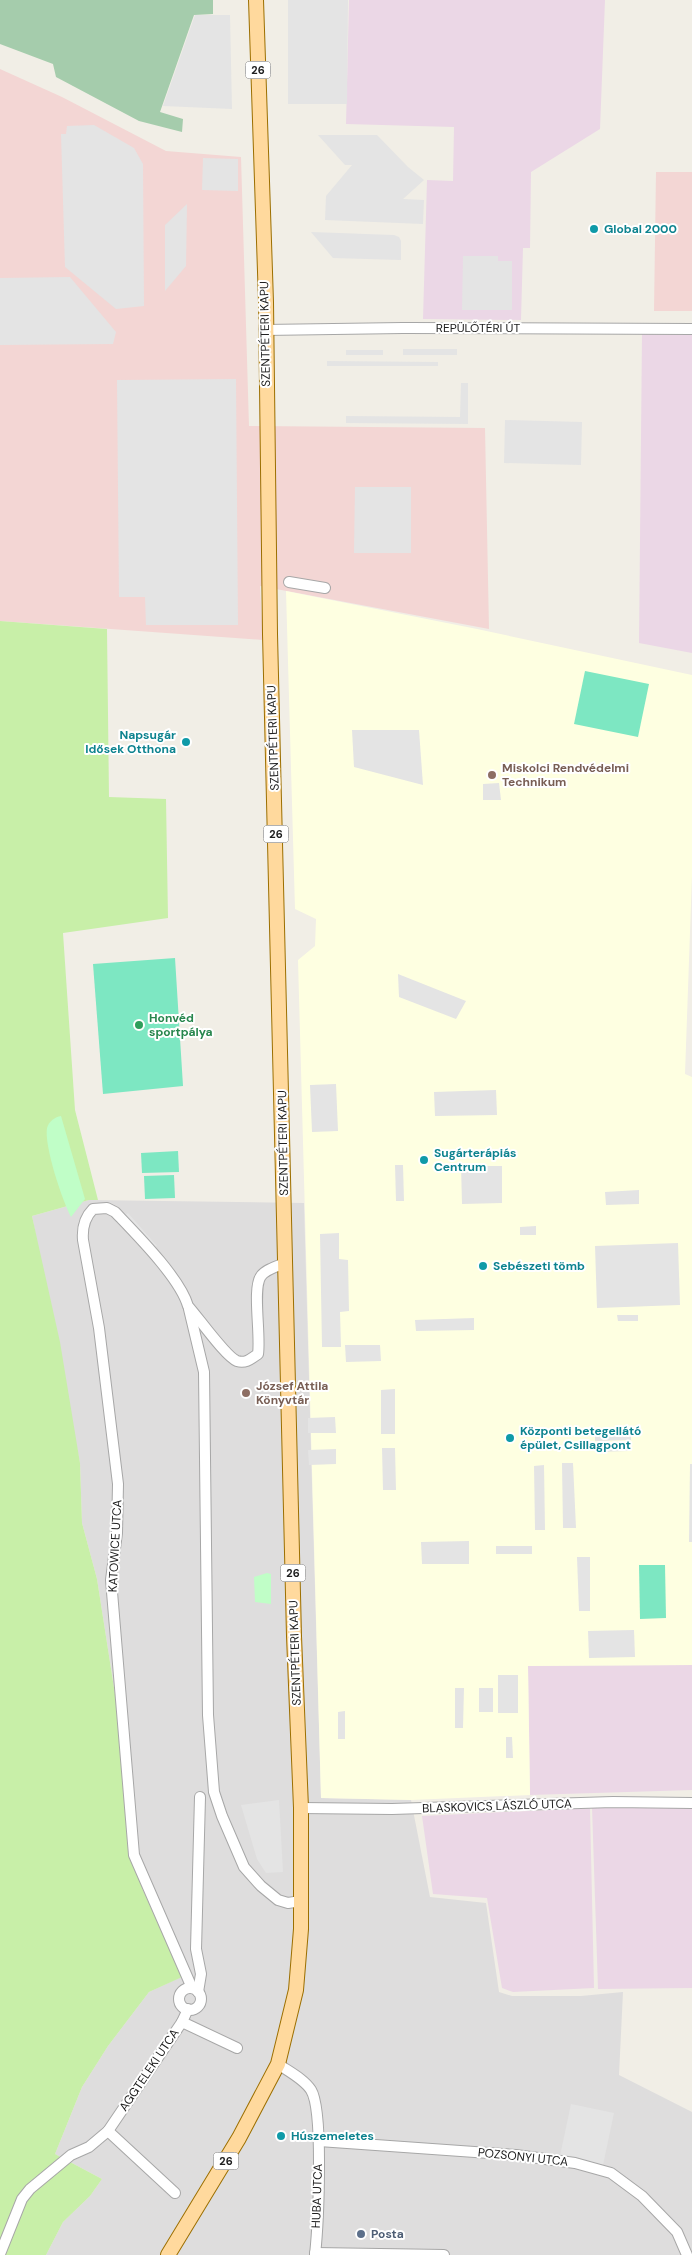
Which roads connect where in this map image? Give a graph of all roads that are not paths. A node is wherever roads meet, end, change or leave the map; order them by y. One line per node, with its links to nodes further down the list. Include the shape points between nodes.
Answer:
1 (256, 0): 3 (main road, SZENTPÉTERI KAPU / 26, via 266,302)
2 (692, 329): 3 (street, REPÜLŐTÉRI ÚT)
3 (264, 330): 6 (main road, SZENTPÉTERI KAPU / 26)
4 (289, 582): 5 (street)
5 (325, 588)
6 (285, 1263): 8 (street, KATOWICE UTCA, via 266,1271 256,1286 258,1354 248,1361 238,1361); 12 (main road, SZENTPÉTERI KAPU / 26)
7 (188, 1306): 8 (street, KATOWICE UTCA); 9 (street, KATOWICE UTCA); 14 (street, KATOWICE UTCA, via 160,1260 115,1212 99,1207 89,1213 83,1240 99,1328 118,1484 117,1533 111,1580 134,1855)
8 (218, 1341): 9 (street, via 205,1339)
9 (198, 1348): 13 (street, KATOWICE UTCA, via 204,1372 208,1715 214,1792 244,1867 278,1900 288,1903)
10 (200, 1797): 14 (street, via 196,1949 201,1974)
11 (692, 1803): 12 (street, BLASKOVICS LÁSZLÓ UTCA)
12 (301, 1808): 13 (main road, SZENTPÉTERI KAPU / 26)
13 (301, 1901): 18 (main road, SZENTPÉTERI KAPU / 26, via 300,1962)
14 (195, 1990): 15 (street, via 201,1999 198,2006); 15 (street, via 186,1989 180,1996 182,2006)
15 (188, 2009): 16 (street, AGGTELEKI UTCA)
16 (182, 2022): 17 (street); 19 (street, AGGTELEKI UTCA)
17 (237, 2048)
18 (278, 2064): 20 (street, HUBA UTCA, via 311,2091); 24 (main road, SZENTPÉTERI KAPU / 26, via 240,2138)
19 (108, 2131): 21 (street); 22 (street, AGGTELEKI UTCA, via 89,2147 71,2155 26,2194)
20 (319, 2141): 23 (street, HUBA UTCA); 26 (street, POZSONYI UTCA, via 516,2155 575,2163 611,2173 642,2196 677,2232)
21 (175, 2193)
22 (0, 2254)
23 (315, 2254): 25 (street)
24 (168, 2255)
25 (444, 2255)
26 (687, 2255)

